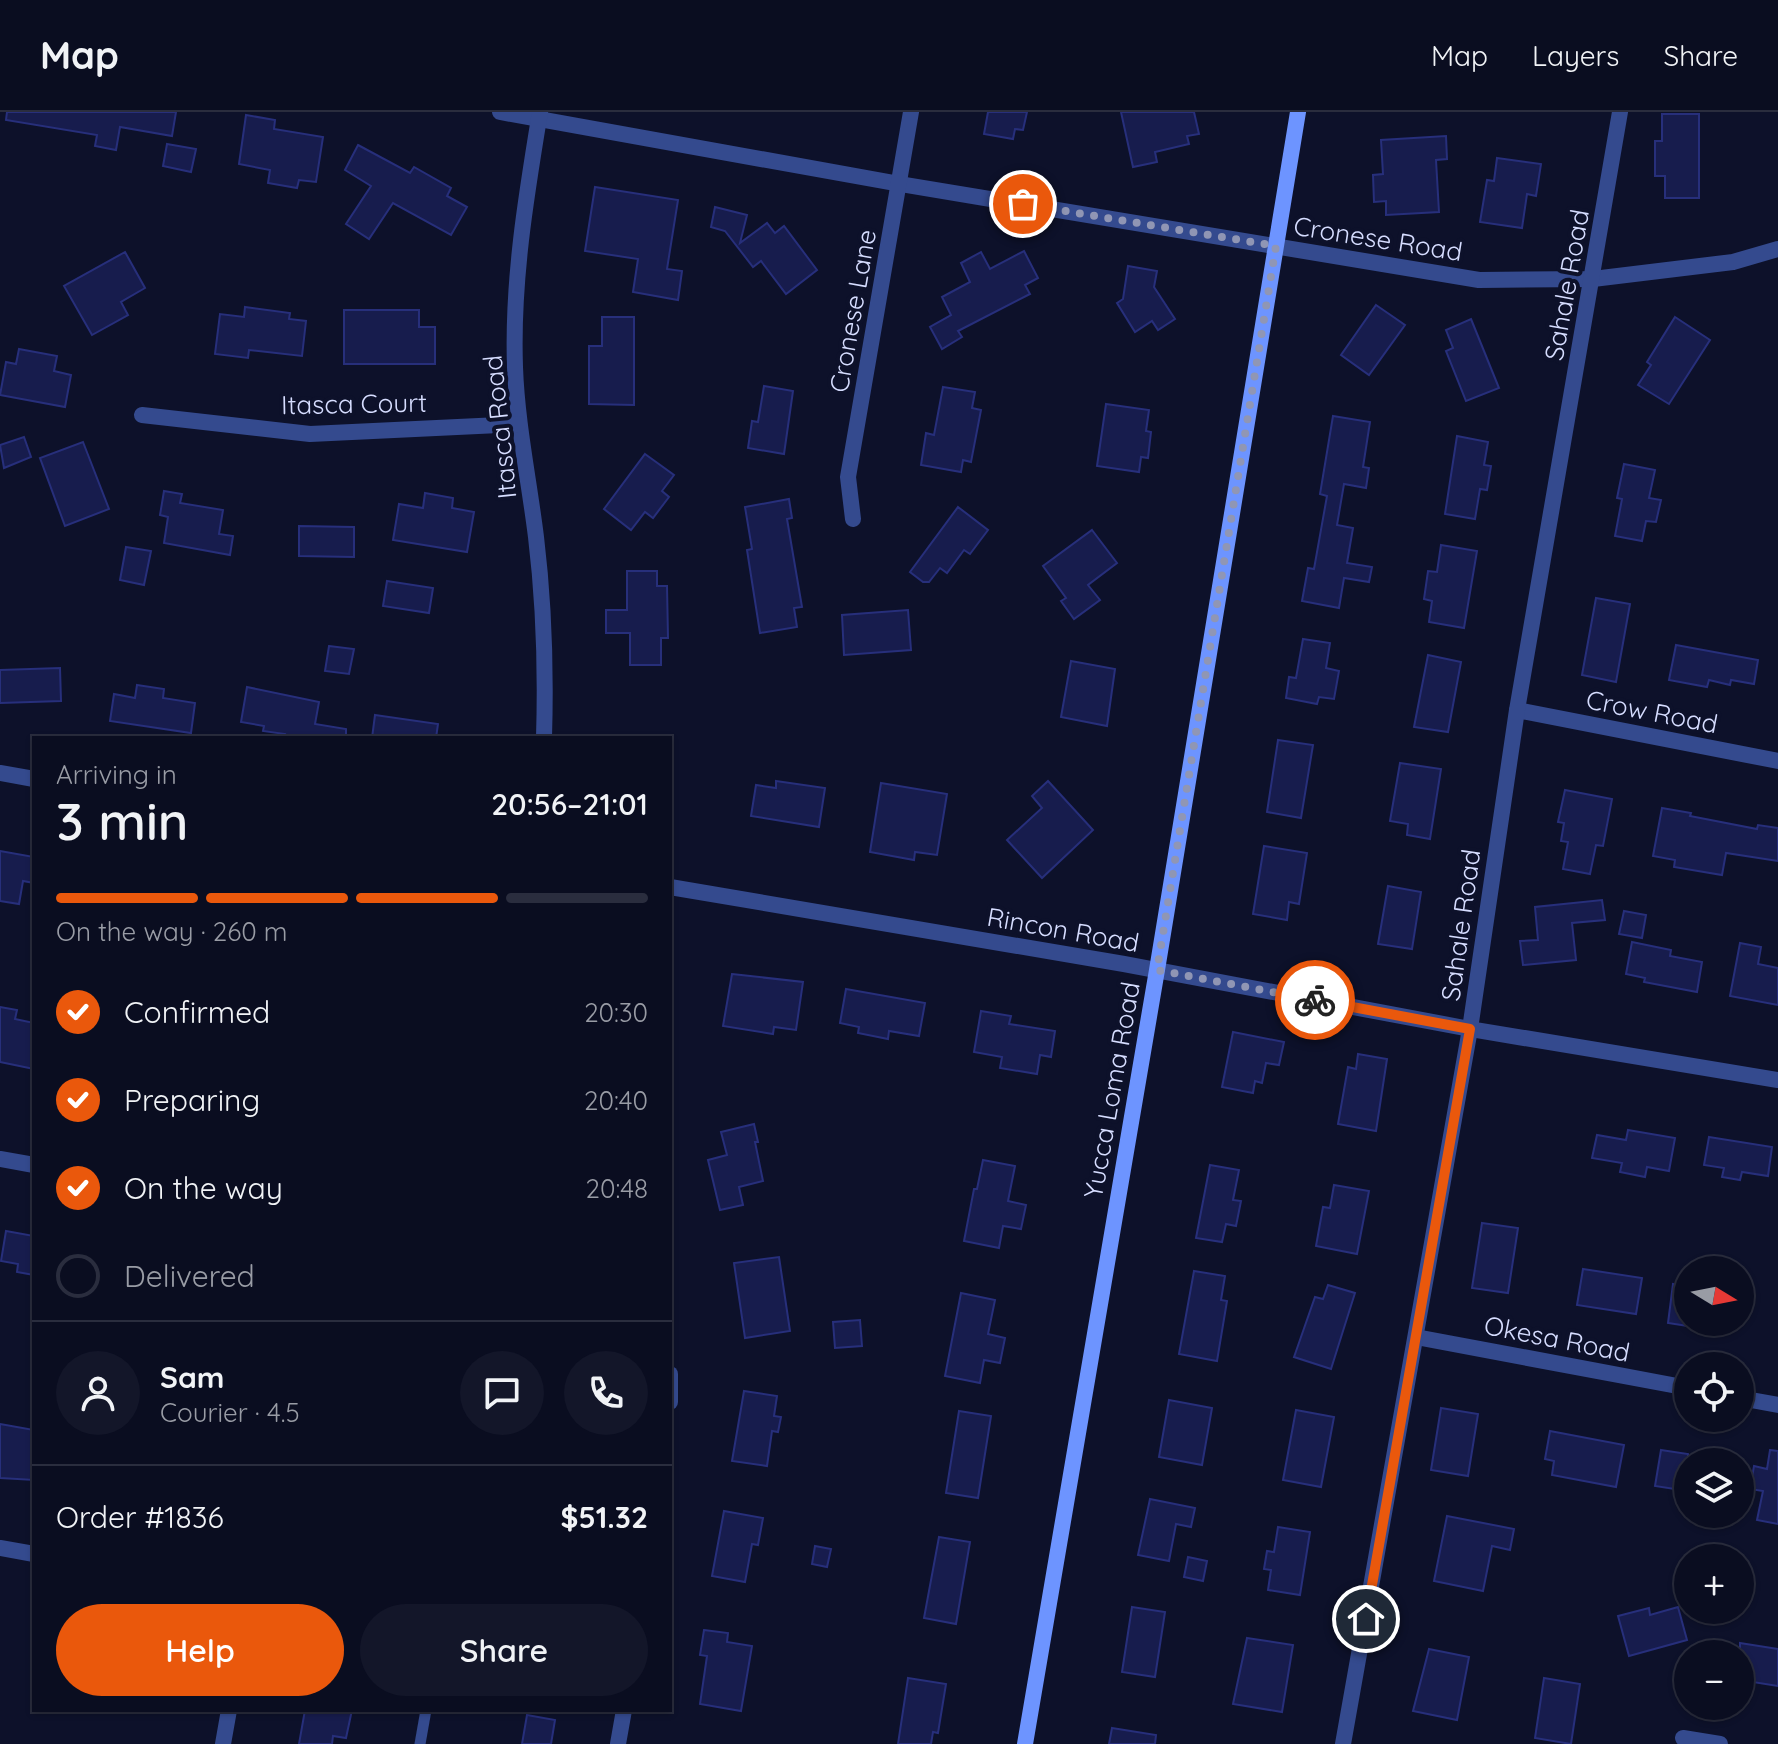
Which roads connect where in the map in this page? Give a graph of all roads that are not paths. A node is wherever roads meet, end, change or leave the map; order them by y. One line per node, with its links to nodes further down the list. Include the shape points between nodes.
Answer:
1 (500, 112): 5 (street, Cronese Road)
2 (911, 112): 6 (street, Cronese Lane)
3 (1298, 112): 7 (main road, Yucca Loma Road)
4 (1620, 112): 9 (street, Sahale Road)
5 (540, 116): 6 (street, Cronese Road); 11 (street, Itasca Road, via 517,272)
6 (900, 184): 7 (street, Cronese Road); 12 (street, Cronese Lane, via 848,477)
7 (1276, 246): 9 (street, Cronese Road, via 1479,280); 19 (main road, Yucca Loma Road)
8 (1778, 249): 9 (street, Cronese Road, via 1733,262)
9 (1593, 279): 13 (street, Sahale Road)
10 (142, 415): 11 (street, Itasca Court, via 310,434)
11 (519, 424): 14 (street, Itasca Road, via 536,538 546,673)
12 (853, 519)
13 (1517, 710): 15 (street, Crow Road); 20 (street, Sahale Road)
14 (544, 736)
15 (1778, 761)
16 (0, 773): 17 (street)
17 (32, 779)
18 (672, 887): 19 (street, Rincon Road)
19 (1157, 970): 20 (street, Rincon Road); 37 (main road, Yucca Loma Road)
20 (1470, 1029): 21 (street, Rincon Road); 24 (street, Sahale Road)
21 (1778, 1080)
22 (0, 1159): 23 (street)
23 (32, 1165)
24 (1416, 1337): 25 (street, Okesa Road); 38 (street, Sahale Road)
25 (1674, 1385)
26 (1754, 1401): 27 (street)
27 (1778, 1405)
28 (0, 1548): 29 (street)
29 (32, 1554)
30 (229, 1712): 34 (street)
31 (426, 1712): 35 (lane)
32 (624, 1712): 36 (street)
33 (1683, 1738): 39 (street)
34 (223, 1744)
35 (420, 1744)
36 (618, 1744)
37 (1025, 1744)
38 (1343, 1744)
39 (1720, 1744)

